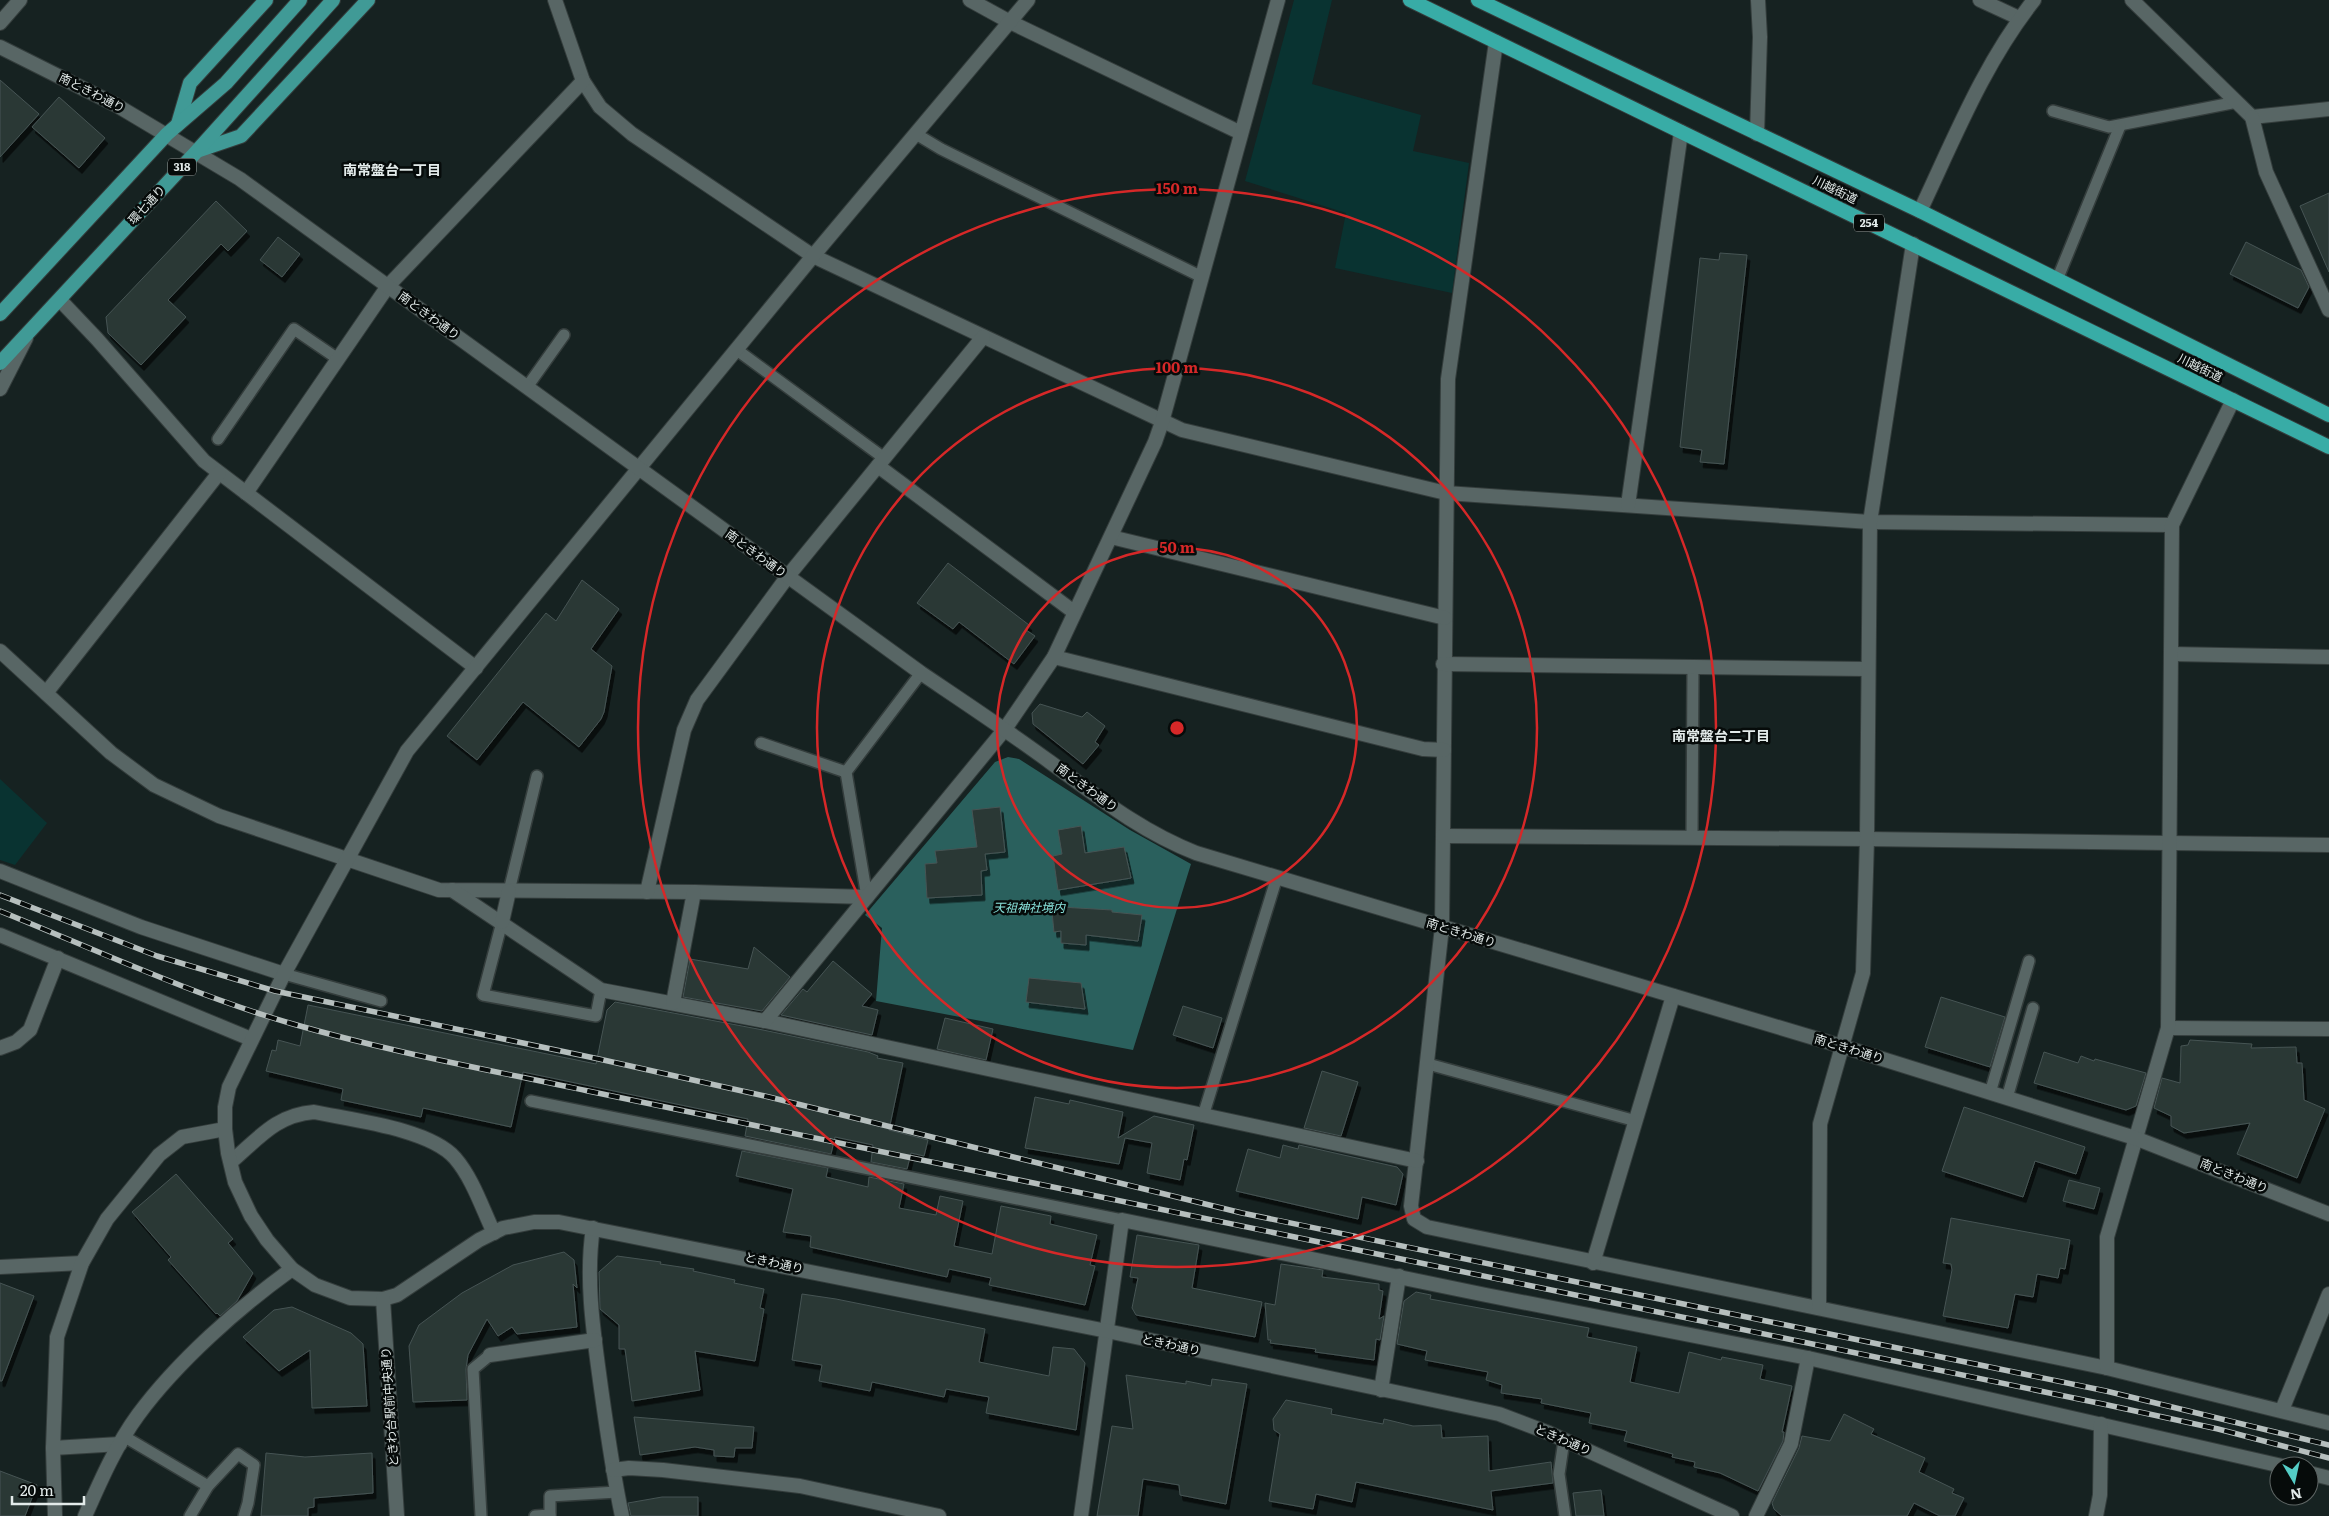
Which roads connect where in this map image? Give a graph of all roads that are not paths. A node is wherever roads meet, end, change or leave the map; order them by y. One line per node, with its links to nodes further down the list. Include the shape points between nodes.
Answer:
1 (20, 0): 17 (street)
2 (266, 0): 27 (main road, via 190,83)
3 (300, 0): 27 (main road, 318, via 226,83)
4 (333, 0): 32 (main road, 環七通り / 318)
5 (368, 0): 32 (main road, via 240,136)
6 (554, 0): 21 (street)
7 (970, 0): 18 (street)
8 (1028, 0): 18 (street)
9 (1278, 0): 29 (street)
10 (1410, 0): 19 (highway, 川越街道 / 254)
11 (1478, 0): 31 (highway, 川越街道 / 254)
12 (1758, 0): 31 (street)
13 (1980, 0): 16 (street)
14 (2034, 0): 16 (street)
15 (2132, 0): 22 (street)
16 (2019, 18): 33 (street, via 1980,83)
17 (0, 22)
18 (1010, 22): 29 (street); 30 (street)
19 (1496, 42): 28 (highway, 川越街道 / 254); 59 (street, via 1448,379)
20 (0, 47): 27 (street, 南ときわ通り)
21 (583, 81): 35 (street, via 600,107 632,134); 38 (street)
22 (2237, 102): 25 (street); 26 (lane)
23 (2329, 109): 25 (street)
24 (2054, 111): 26 (lane, via 2109,127)
25 (2252, 117): 40 (street, via 2266,172)
26 (2120, 126): 37 (lane)
27 (172, 129): 32 (street, 南ときわ通り); 41 (main road, 318)
28 (1681, 132): 34 (highway, 川越街道 / 254); 60 (street)
29 (1241, 133): 36 (street)
30 (916, 134): 35 (street); 36 (lane)
31 (1757, 134): 33 (highway, 川越街道 / 254)
32 (197, 151): 38 (street, 南ときわ通り, via 240,178); 39 (main road, 環七通り / 318)
33 (1920, 211): 37 (highway, 川越街道 / 254)
34 (1913, 244): 50 (highway, 川越街道 / 254); 61 (street)
35 (813, 256): 44 (street); 45 (street)
36 (1202, 277): 52 (street)
37 (2058, 280): 51 (highway, 川越街道 / 254)
38 (388, 286): 46 (street); 49 (street, 南ときわ通り)
39 (60, 300): 42 (main road, 環七通り / 318); 57 (street, via 207,456)
40 (2329, 310)
41 (0, 314)
42 (28, 333): 47 (main road, 環七通り / 318); 48 (street)
43 (564, 335): 49 (lane)
44 (984, 337): 52 (street); 55 (street)
45 (737, 350): 55 (lane); 56 (street)
46 (338, 359): 53 (lane, via 294,330); 58 (street)
47 (0, 363)
48 (0, 388)
49 (527, 388): 56 (street, 南ときわ通り)
50 (2233, 400): 54 (highway, 川越街道 / 254); 62 (street)
51 (2329, 415)
52 (1162, 422): 59 (street, via 1182,430); 63 (street)
53 (218, 439)
54 (2329, 447)
55 (881, 462): 64 (street); 65 (street)
56 (640, 470): 64 (street, 南ときわ通り); 73 (street)
57 (218, 473): 58 (street); 76 (street)
58 (246, 493): 73 (street)
59 (1446, 493): 60 (street); 66 (street)
60 (1628, 505): 61 (street)
61 (1870, 522): 62 (street); 74 (street)
62 (2172, 525): 68 (street)
63 (1111, 537): 65 (street); 66 (street)
64 (788, 576): 75 (street, 南ときわ通り); 92 (street, via 697,700 684,730)
65 (1074, 612): 69 (street)
66 (1445, 618): 71 (street)
67 (0, 651): 76 (street)
68 (2172, 654): 70 (street); 85 (street)
69 (1054, 657): 77 (street); 79 (street, via 1423,749)
70 (2329, 657)
71 (1444, 664): 72 (street); 79 (street)
72 (1693, 666): 74 (street); 83 (lane)
73 (476, 668): 87 (street, via 407,750)
74 (1868, 669): 84 (street)
75 (921, 673): 77 (street, 南ときわ通り); 80 (lane)
76 (46, 693): 87 (street, via 111,753 154,784 219,816)
77 (1005, 729): 89 (street, 南ときわ通り, via 1146,830 1196,853); 94 (street)
78 (761, 742): 80 (lane)
79 (1444, 750): 82 (street)
80 (846, 772): 94 (lane)
81 (538, 776): 91 (lane)
82 (1443, 836): 83 (street); 96 (street)
83 (1692, 838): 84 (street)
84 (1868, 839): 85 (street); 110 (street, via 1863,973)
85 (2168, 844): 86 (street); 107 (street)
86 (2329, 845)
87 (347, 858): 90 (street, via 439,890); 100 (street)
88 (0, 871): 100 (street, via 141,927)
89 (1277, 876): 96 (street, 南ときわ通り); 116 (lane)
90 (452, 890): 91 (street); 95 (street)
91 (509, 891): 92 (street); 95 (street)
92 (647, 892): 93 (street)
93 (694, 892): 94 (street); 104 (street)
94 (867, 897): 106 (street)
95 (502, 922): 101 (street); 101 (lane, via 483,995 596,1016)
96 (1442, 928): 102 (street, 南ときわ通り); 112 (street)
97 (0, 935): 98 (street)
98 (58, 958): 109 (street); 111 (street, via 30,1030 16,1042)
99 (2029, 961): 113 (lane)
100 (284, 974): 103 (lane); 109 (street)
101 (601, 990): 104 (street)
102 (1673, 996): 110 (street, 南ときわ通り); 117 (street)
103 (381, 1001)
104 (673, 1003): 106 (street)
105 (2033, 1008): 114 (lane)
106 (765, 1021): 116 (street)
107 (2168, 1028): 108 (street); 119 (street)
108 (2329, 1029)
109 (251, 1039): 118 (street, via 229,1086 225,1107)
110 (1841, 1046): 113 (street, 南ときわ通り); 133 (street, via 1820,1124)
111 (0, 1048)
112 (1428, 1064): 117 (lane); 120 (street)
113 (1990, 1093): 114 (street, 南ときわ通り)
114 (2007, 1098): 119 (street, 南ときわ通り)
115 (531, 1101): 123 (lane)
116 (1203, 1116): 120 (street)
117 (1636, 1121): 127 (street)
118 (226, 1130): 121 (street); 126 (street, via 182,1137 159,1155 107,1219)
119 (2135, 1138): 122 (street, 南ときわ通り); 138 (street, via 2107,1237)
120 (1417, 1161): 127 (street, via 1411,1206 1414,1219 1427,1227)
121 (231, 1162): 125 (street, via 281,1120 296,1113 314,1112 423,1136 454,1157 466,1173); 129 (street, via 251,1216)
122 (2329, 1214)
123 (1122, 1220): 130 (street); 134 (street)
124 (593, 1228): 125 (street, ときわ通り, via 559,1222 534,1222); 134 (street, ときわ通り); 135 (street, via 590,1249)
125 (494, 1233): 132 (street, ときわ通り, via 397,1294)
126 (82, 1263): 128 (street); 145 (street, via 57,1338)
127 (1593, 1263): 133 (street)
128 (0, 1266)
129 (292, 1269): 132 (street, via 315,1285 350,1298); 143 (street, via 268,1286 174,1371)
130 (1399, 1276): 137 (street); 139 (street)
131 (2329, 1294): 140 (street)
132 (383, 1299): 156 (street, ときわ台駅前中央通り)
133 (1819, 1308): 138 (street)
134 (1107, 1331): 139 (street, ときわ通り); 161 (street)
135 (595, 1340): 136 (street); 147 (street)
136 (490, 1355): 157 (lane, via 473,1369)
137 (1808, 1358): 142 (street); 164 (street, via 1791,1444)
138 (2107, 1368): 140 (street)
139 (1381, 1390): 144 (street, ときわ通り, via 1500,1414)
140 (2282, 1410): 141 (street)
141 (2329, 1423)
142 (2101, 1424): 146 (street); 165 (street, via 2100,1495)
143 (122, 1440): 145 (street); 148 (lane); 153 (street)
144 (1564, 1440): 150 (street, ときわ通り); 162 (lane, via 1559,1474)
145 (53, 1448): 152 (street)
146 (2269, 1463)
147 (613, 1470): 149 (street); 160 (street, via 664,1470 800,1486)
148 (208, 1486): 154 (lane); 155 (lane, via 238,1454 254,1465)
149 (617, 1492): 151 (lane, via 550,1496); 159 (street)
150 (1712, 1511): 163 (street, ときわ通り)
151 (550, 1515): 158 (lane)
152 (55, 1516)
153 (85, 1516)
154 (190, 1516)
155 (244, 1516)
156 (397, 1516)
157 (481, 1516)
158 (534, 1516)
159 (622, 1516)
160 (939, 1516)
161 (1081, 1516)
162 (1565, 1516)
163 (1732, 1516)
164 (1756, 1516)
165 (2096, 1516)

